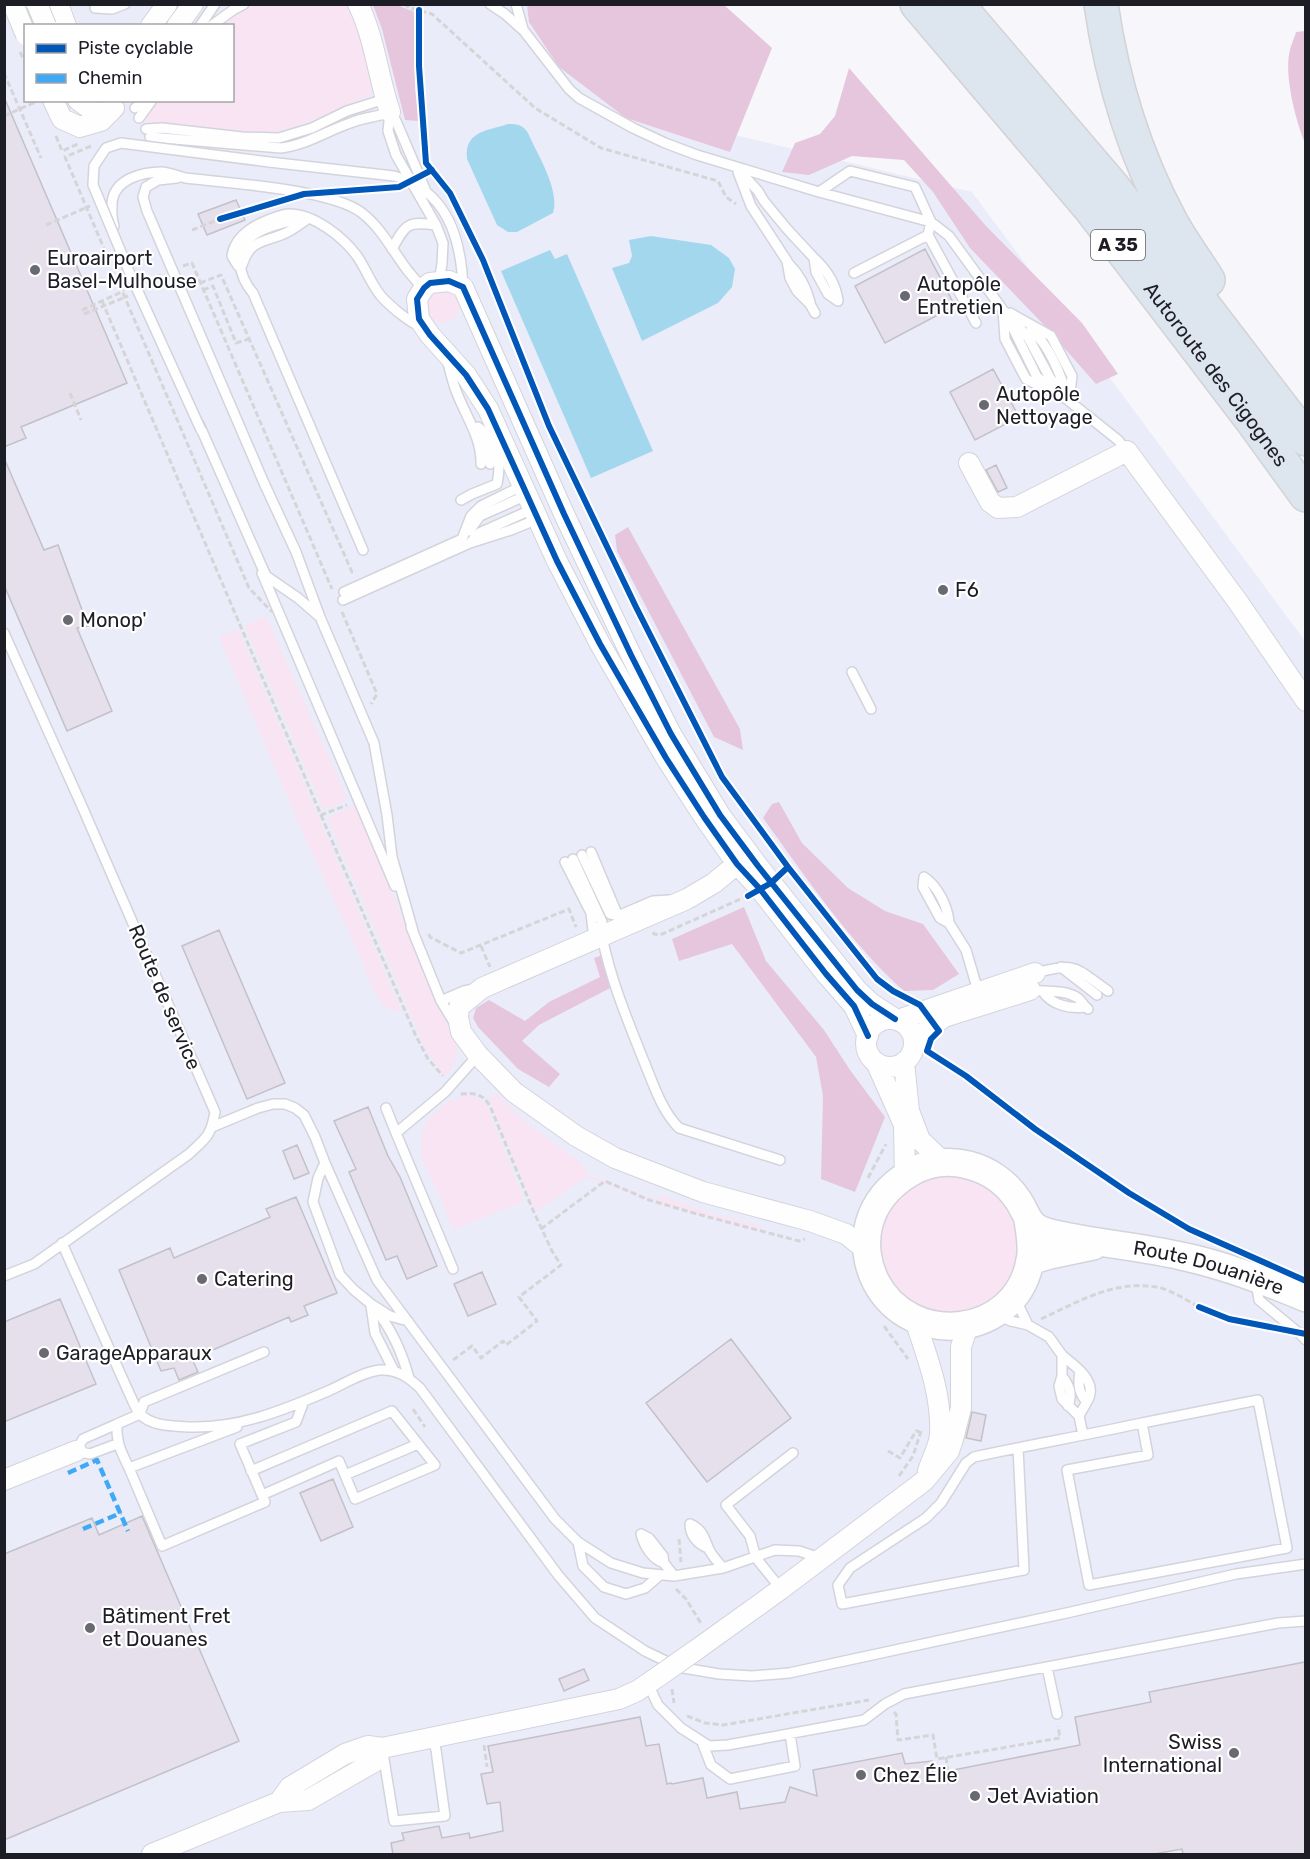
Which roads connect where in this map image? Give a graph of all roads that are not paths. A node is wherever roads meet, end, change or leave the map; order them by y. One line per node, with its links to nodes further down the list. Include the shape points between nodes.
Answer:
1 (13, 4): 22 (street, bridge)
2 (37, 4): 16 (street, bridge)
3 (58, 4): 17 (street)
4 (125, 4): 14 (lane, via 112,9)
5 (167, 4): 18 (street)
6 (193, 4): 19 (street)
7 (215, 4): 20 (lane)
8 (244, 4): 21 (lane)
9 (490, 4): 23 (lane)
10 (516, 4): 23 (lane)
11 (917, 4): 56 (highway, Autoroute des Cigognes / A 35, via 1089,208)
12 (957, 4): 53 (highway, Autoroute des Cigognes / A 35, via 1113,187)
13 (1101, 4): 53 (highway, via 1119,91 1159,199)
14 (99, 6)
15 (360, 9): 27 (street)
16 (45, 24)
17 (65, 24)
18 (152, 24)
19 (178, 24)
20 (201, 24)
21 (215, 24)
22 (24, 30)
23 (524, 31): 29 (lane, via 579,98 665,143)
24 (54, 102): 28 (street, via 62,119 80,128)
25 (81, 102): 28 (street, via 97,114)
26 (146, 102): 28 (lane)
27 (388, 105): 27 (lane, via 347,111 279,138 162,128 148,133 281,148 296,146 355,121 378,117); 31 (lane, via 388,131); 32 (lane)
28 (127, 109)
29 (736, 166): 33 (lane); 44 (lane, via 814,258 816,272 828,294); 45 (lane, via 751,206 787,261 797,291)
30 (185, 178): 38 (lane, via 329,198 361,212); 43 (lane, via 165,172 144,173 119,185 113,196 111,219); 62 (lane, via 158,180 146,187 143,197 147,211 296,552)
31 (411, 181): 32 (lane); 36 (lane); 43 (lane, bridge, via 121,142 106,148 94,166 93,185)
32 (425, 189): 42 (lane, via 451,224)
33 (819, 192): 35 (lane); 35 (lane, via 850,171 915,187)
34 (308, 218): 39 (lane, via 282,235 256,243); 39 (lane, via 286,214 258,224 237,241 233,250 232,256); 48 (lane, via 329,229 355,254 382,297 407,320)
35 (931, 222): 37 (lane); 46 (lane, via 949,236)
36 (436, 225): 38 (lane, via 418,222 406,226); 41 (lane, via 443,243 442,264)
37 (928, 235): 40 (lane); 47 (lane)
38 (392, 249): 41 (lane, via 414,279)
39 (241, 268): 60 (lane)
40 (854, 273)
41 (431, 285): 42 (street, via 449,281); 48 (street, via 417,299)
42 (463, 287): 67 (street, via 631,655 671,734)
43 (139, 288): 62 (lane, via 266,576 298,597); 70 (lane, bridge)
44 (838, 301)
45 (813, 309)
46 (1004, 309): 51 (lane, via 1028,337 1050,378); 51 (lane, via 1005,339 1026,379); 51 (lane, via 1051,336 1072,376)
47 (976, 323)
48 (424, 327): 49 (street)
49 (444, 349): 50 (lane); 58 (street, via 488,409)
50 (460, 399): 52 (lane); 52 (lane, via 486,464 488,449)
51 (1069, 401): 54 (lane, via 1119,440)
52 (478, 427): 57 (lane, via 496,448 500,471 497,484)
53 (1300, 431)
54 (1127, 451): 55 (street, via 1017,507 998,508 990,502); 65 (street)
55 (969, 463)
56 (1305, 495)
57 (461, 501)
58 (530, 502): 59 (lane, via 511,530); 59 (lane, via 481,506 471,516); 67 (street, via 600,644 660,748 704,818)
59 (466, 542): 61 (lane)
60 (363, 550)
61 (343, 601)
62 (320, 618): 70 (lane, via 374,743 392,858)
63 (4, 633): 88 (lane, Route de service, via 215,1112)
64 (852, 672): 66 (lane)
65 (1305, 701)
66 (872, 709)
67 (744, 860): 69 (street); 80 (street, via 856,990); 82 (street, via 754,892 855,1006)
68 (924, 878): 76 (lane, via 932,882 949,923 966,950)
69 (687, 899): 71 (street); 71 (lane, via 653,901 618,916 578,857 602,922)
70 (413, 931): 78 (lane)
71 (598, 937): 74 (street); 90 (lane, via 623,1010 669,1118 679,1128)
72 (1060, 967): 73 (lane); 75 (lane, via 1082,972); 77 (lane)
73 (1036, 985): 76 (street); 79 (lane, via 1078,998); 83 (street, via 944,1017)
74 (482, 988): 78 (lane); 81 (street, via 459,1007)
75 (1108, 991)
76 (976, 993): 80 (street)
77 (1097, 995)
78 (441, 1001): 81 (lane)
79 (1086, 1008)
80 (896, 1020): 82 (street, via 883,1020); 83 (street, via 910,1029)
81 (461, 1032): 84 (street)
82 (868, 1036): 85 (street, via 868,1050)
83 (914, 1043): 86 (street)
84 (478, 1055): 89 (lane, via 451,1085); 97 (street, via 514,1092 615,1158 703,1192 816,1223 846,1234)
85 (876, 1062): 86 (street, via 890,1067); 93 (street, via 904,1125)
86 (904, 1062): 91 (street, via 909,1111 920,1140)
87 (386, 1108): 89 (lane)
88 (212, 1127): 92 (lane, via 258,1108 285,1104 304,1115); 95 (lane, via 189,1154)
89 (396, 1133): 99 (lane)
90 (780, 1160)
91 (943, 1162): 93 (main road, via 918,1168); 94 (main road, via 986,1171 1019,1200)
92 (325, 1163): 104 (lane, via 313,1203 340,1275); 107 (lane, via 377,1280)
93 (905, 1176): 97 (main road, via 879,1201 869,1225)
94 (1028, 1220): 96 (main road, Route Douanière, via 1043,1232); 98 (main road)
95 (62, 1243): 100 (lane, via 34,1264); 116 (lane)
96 (1108, 1244): 98 (main road, Route Douanière); 101 (main road, Route Douanière, via 1182,1256)
97 (866, 1250): 106 (main road, via 881,1292)
98 (1030, 1262): 102 (main road)
99 (453, 1269)
100 (4, 1276)
101 (1255, 1277): 103 (main road, Route Douanière); 110 (lane, via 1259,1300)
102 (1014, 1295): 105 (main road); 109 (lane)
103 (1305, 1298)
104 (371, 1304): 107 (lane); 113 (lane, via 375,1333); 114 (lane, via 389,1326)
105 (994, 1313): 108 (main road); 109 (lane)
106 (915, 1320): 108 (main road, via 941,1327); 131 (street, via 937,1392 940,1436)
107 (408, 1321): 135 (lane, via 555,1519)
108 (968, 1325): 131 (street, via 962,1347 961,1408 953,1440 949,1451)
109 (1028, 1325): 112 (lane, via 1049,1337)
110 (1305, 1340)
111 (264, 1352): 116 (lane, via 144,1402)
112 (1062, 1355): 117 (lane, via 1062,1399); 117 (lane, via 1087,1380 1090,1393)
113 (394, 1371): 114 (lane); 115 (lane, via 378,1370)
114 (409, 1378): 138 (lane, via 595,1618 645,1651 678,1666 719,1674 789,1673 1236,1574)
115 (304, 1401): 118 (lane); 128 (lane, via 296,1422 240,1444)
116 (140, 1414): 118 (lane, via 156,1424 174,1426 210,1427); 120 (lane)
117 (1079, 1416): 121 (lane)
118 (262, 1418): 127 (lane)
119 (1142, 1423): 119 (lane, via 1148,1455 1067,1470 1089,1585 1287,1548 1258,1400); 121 (lane)
120 (117, 1424): 122 (lane); 125 (lane, via 83,1439)
121 (1083, 1435): 124 (lane)
122 (117, 1444): 125 (lane, via 90,1454); 127 (lane)
123 (418, 1444): 128 (lane, via 392,1411); 129 (lane); 129 (lane, via 435,1465 355,1499)
124 (1018, 1448): 124 (lane, via 1024,1570 842,1604 838,1585 850,1568 926,1518 966,1463 974,1457)
125 (76, 1451): 130 (street)
126 (793, 1453): 136 (lane, via 726,1505 750,1536)
127 (129, 1468): 132 (lane, via 162,1546 265,1502)
128 (251, 1471): 132 (lane)
129 (345, 1475): 132 (lane, via 339,1461)
130 (4, 1480)
131 (924, 1481): 137 (street)
132 (262, 1495)
133 (690, 1524): 139 (lane, via 707,1540 708,1548)
134 (641, 1534): 141 (lane, via 649,1538)
135 (578, 1542): 140 (lane, via 611,1563); 140 (lane, via 583,1566 604,1587 626,1594 645,1588)
136 (756, 1558): 137 (lane, via 775,1550 799,1551); 139 (lane); 142 (lane)
137 (822, 1558): 142 (street)
138 (1305, 1564)
139 (723, 1568): 141 (lane)
140 (660, 1575): 141 (lane)
141 (674, 1576)
142 (781, 1589): 145 (street, bridge)
143 (1305, 1621): 144 (lane)
144 (1047, 1667): 146 (lane); 147 (lane, via 904,1694 864,1720)
145 (660, 1680): 148 (street, via 619,1699); 149 (lane, via 663,1711)
146 (1057, 1714)
147 (790, 1734): 149 (lane, via 728,1745 709,1746); 149 (lane, via 795,1766 730,1779 711,1765)
148 (432, 1736): 150 (street); 150 (lane, via 446,1816 394,1821)
149 (702, 1741)
150 (382, 1748): 151 (street, via 368,1746 345,1754 290,1787 279,1802)
151 (152, 1854)

